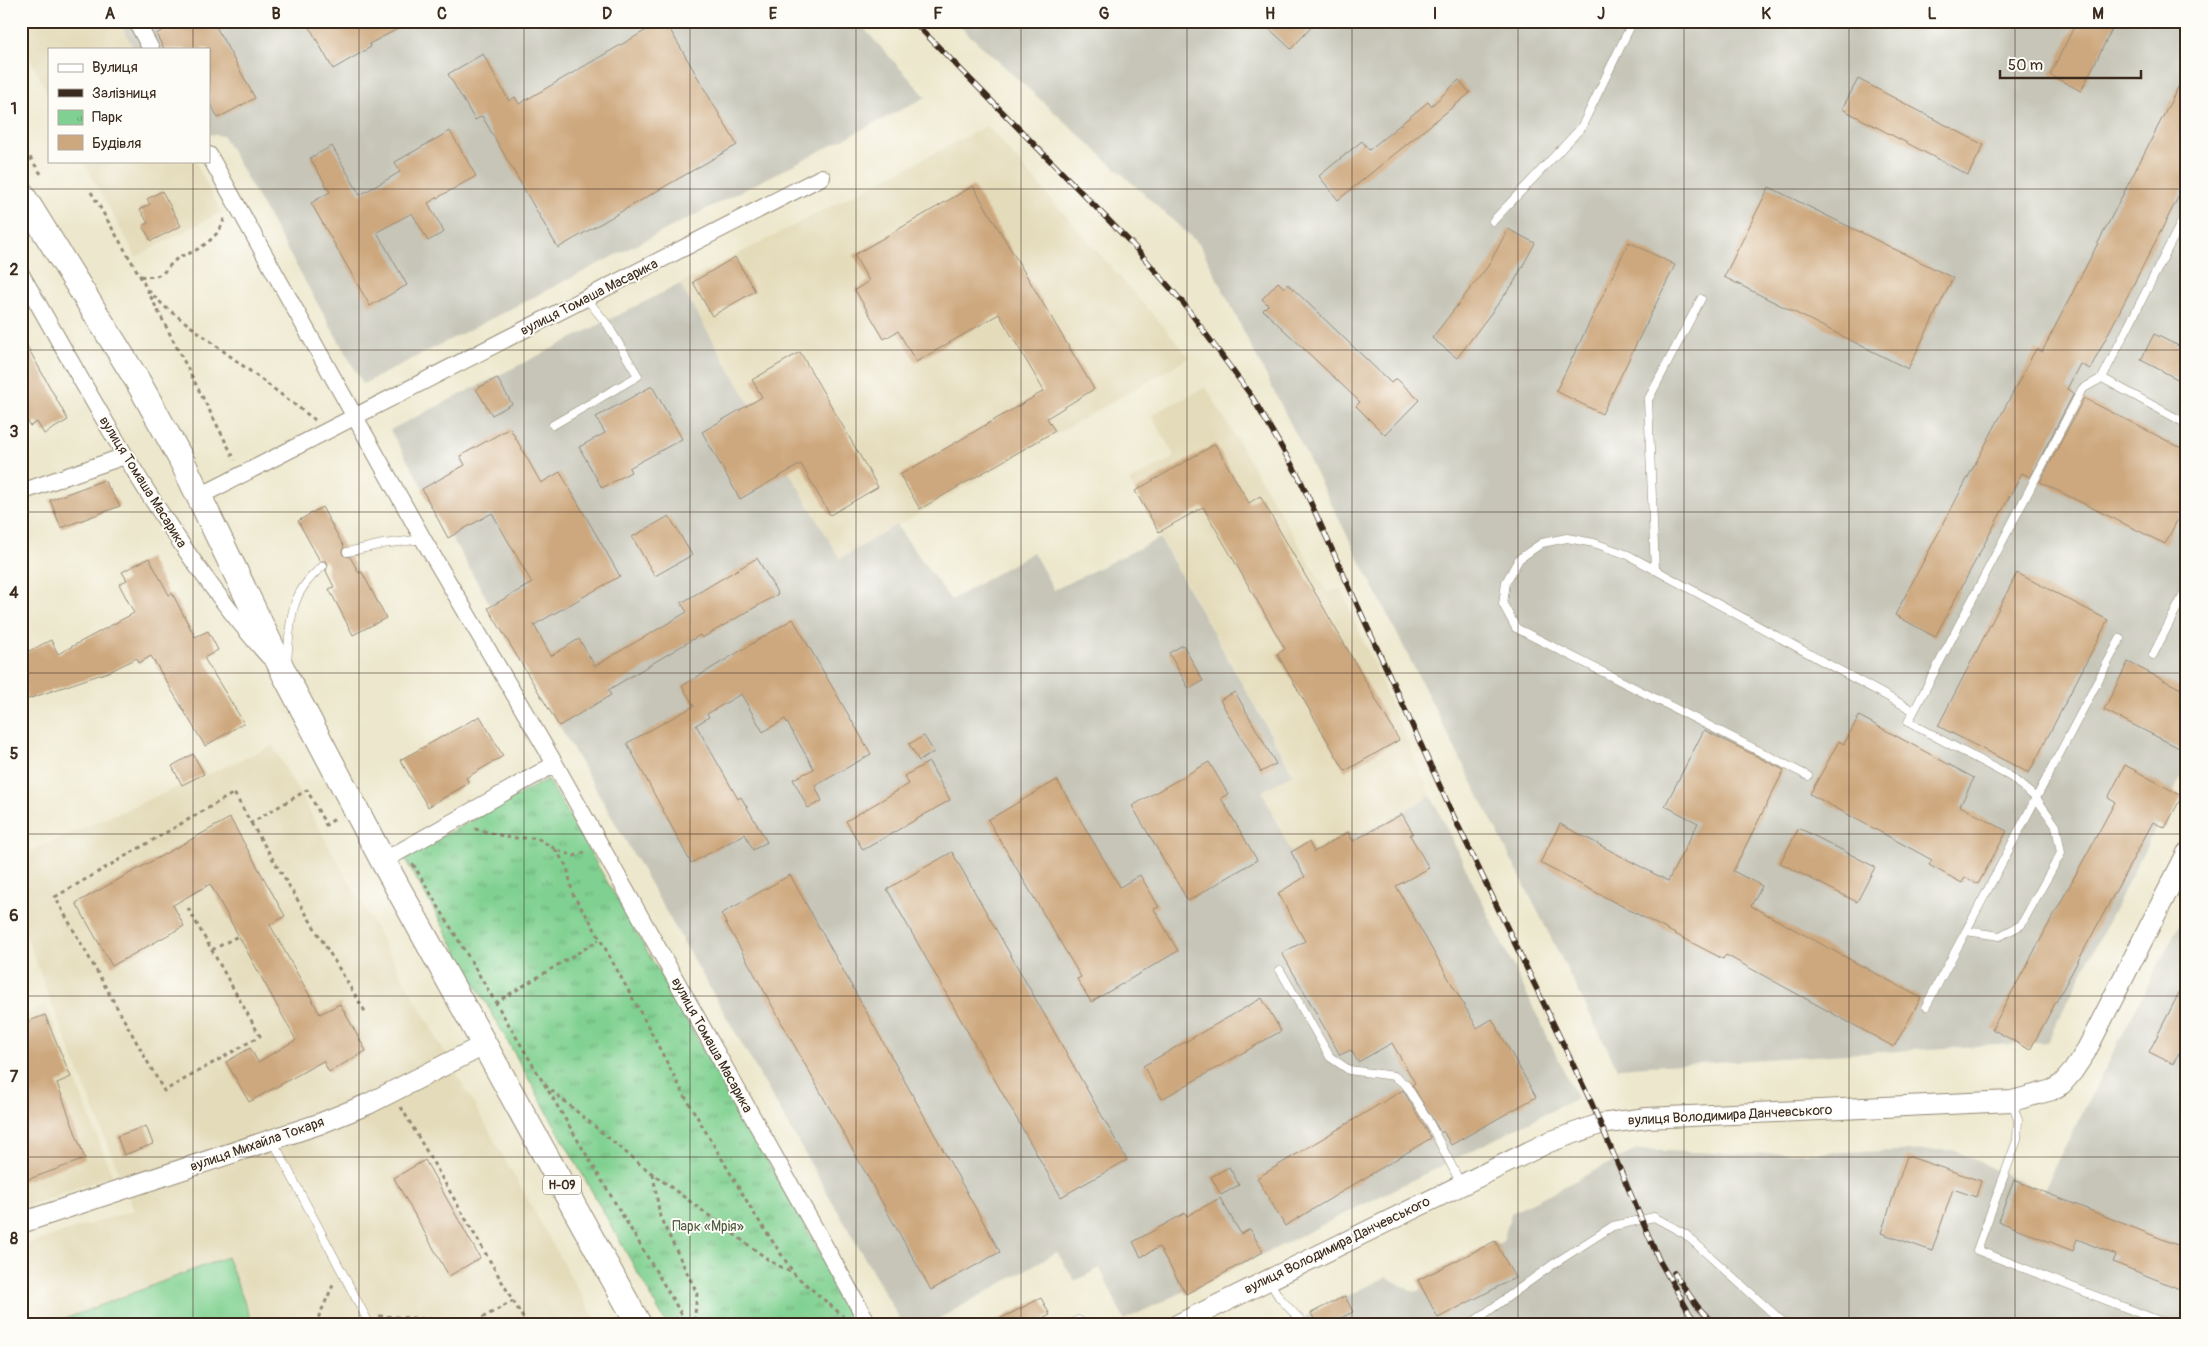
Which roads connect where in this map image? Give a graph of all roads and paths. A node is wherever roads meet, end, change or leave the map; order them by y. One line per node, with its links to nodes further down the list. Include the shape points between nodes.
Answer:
1 (136, 21): 3 (street)
2 (1633, 21): 12 (lane, via 1581,128)
3 (150, 48)
4 (21, 144): 6 (path)
5 (210, 157): 10 (street, вулиця Томаша Масарика)
6 (43, 177)
7 (822, 177): 16 (street, вулиця Томаша Масарика)
8 (91, 192): 14 (path)
9 (21, 193): 26 (main road, вулиця Томаша Масарика, via 137,380)
10 (231, 196): 14 (path, via 224,223 217,234 180,257 165,273 152,278); 19 (street, вулиця Томаша Масарика)
11 (2187, 211): 18 (lane)
12 (1493, 221)
13 (21, 274): 23 (street, вулиця Томаша Масарика)
14 (140, 276): 15 (path)
15 (146, 288): 22 (path, via 165,307 315,420); 24 (path, via 236,462)
16 (586, 298): 19 (street, вулиця Томаша Масарика); 21 (lane, via 607,324 638,376)
17 (1701, 299): 30 (lane, via 1648,400)
18 (2102, 378): 20 (lane); 35 (lane, via 2082,389)
19 (356, 417): 22 (street, вулиця Томаша Масарика); 27 (street, вулиця Томаша Масарика)
20 (2187, 424)
21 (553, 425)
22 (322, 434): 26 (street, вулиця Томаша Масарика)
23 (125, 456): 25 (street); 34 (street, вулиця Томаша Масарика, via 206,581)
24 (235, 466)
25 (21, 492)
26 (200, 496): 34 (main road, вулиця Томаша Масарика)
27 (423, 539): 28 (lane); 36 (street, вулиця Томаша Масарика)
28 (347, 552)
29 (323, 566): 34 (lane, via 312,574 292,608)
30 (1655, 570): 35 (lane); 37 (lane, via 1594,542 1567,538 1542,543 1519,560 1506,582 1503,604 1516,628)
31 (2187, 588): 33 (lane)
32 (2120, 639): 38 (lane)
33 (2153, 656)
34 (285, 676): 46 (main road, вулиця Томаша Масарика)
35 (1914, 711): 38 (lane, via 1908,722 2012,777)
36 (555, 764): 42 (street, вулиця Томаша Масарика); 43 (street)
37 (1808, 776)
38 (2036, 798): 48 (lane); 48 (lane, via 2056,826 2061,852 2021,925 2000,936)
39 (337, 818): 40 (path, via 326,825 307,790)
40 (251, 823): 51 (path, via 234,793 55,897 164,1091 260,1036); 55 (path)
41 (470, 828): 44 (path, via 511,838 538,838)
42 (601, 847): 44 (path, via 574,856); 77 (street, вулиця Томаша Масарика)
43 (404, 849): 46 (street); 53 (path)
44 (554, 849): 50 (path, via 567,867 573,895)
45 (2187, 853): 59 (street, вулиця Володимира Данчевського, via 2074,1071 2052,1090)
46 (383, 861): 56 (main road, вулиця Томаша Масарика)
47 (188, 908): 51 (path)
48 (1966, 931): 54 (lane)
49 (238, 936): 51 (path)
50 (599, 940): 53 (path); 64 (path, via 697,1118)
51 (212, 950)
52 (1280, 970): 62 (lane, via 1330,1057 1349,1070 1394,1076 1406,1085)
53 (495, 1003): 57 (path)
54 (1926, 1006)
55 (366, 1013)
56 (484, 1045): 58 (street, вулиця Михайла Токаря); 74 (main road, вулиця Томаша Масарика / Н-09)
57 (543, 1083): 61 (path); 75 (path)
58 (392, 1092): 60 (street, вулиця Михайла Токаря, via 320,1124); 67 (path)
59 (2012, 1101): 62 (street, вулиця Володимира Данчевського, via 1647,1118 1600,1124 1549,1142); 83 (lane, via 2018,1120 2018,1140 1977,1250)
60 (272, 1139): 63 (street, вулиця Михайла Токаря); 65 (lane)
61 (653, 1174): 64 (path, via 770,1261); 76 (path, via 660,1217 697,1293)
62 (1461, 1184): 66 (street, вулиця Володимира Данчевського)
63 (21, 1223)
64 (795, 1275): 69 (path)
65 (346, 1278): 68 (lane); 71 (path, via 333,1283)
66 (1268, 1280): 80 (street, вулиця Володимира Данчевського); 81 (lane, via 1279,1298)
67 (513, 1302): 68 (path, via 480,1319 463,1321); 73 (path)
68 (366, 1316): 72 (lane)
69 (846, 1319)
70 (1471, 1324): 82 (lane, via 1555,1262 1612,1226 1654,1217 1685,1234)
71 (315, 1325)
72 (370, 1325)
73 (526, 1325)
74 (639, 1325)
75 (688, 1325)
76 (694, 1325)
77 (869, 1325)
78 (1070, 1325): 79 (lane, via 1078,1320)
79 (1086, 1325)
80 (1177, 1325)
81 (1305, 1325)
82 (1786, 1325)
83 (2170, 1325)

